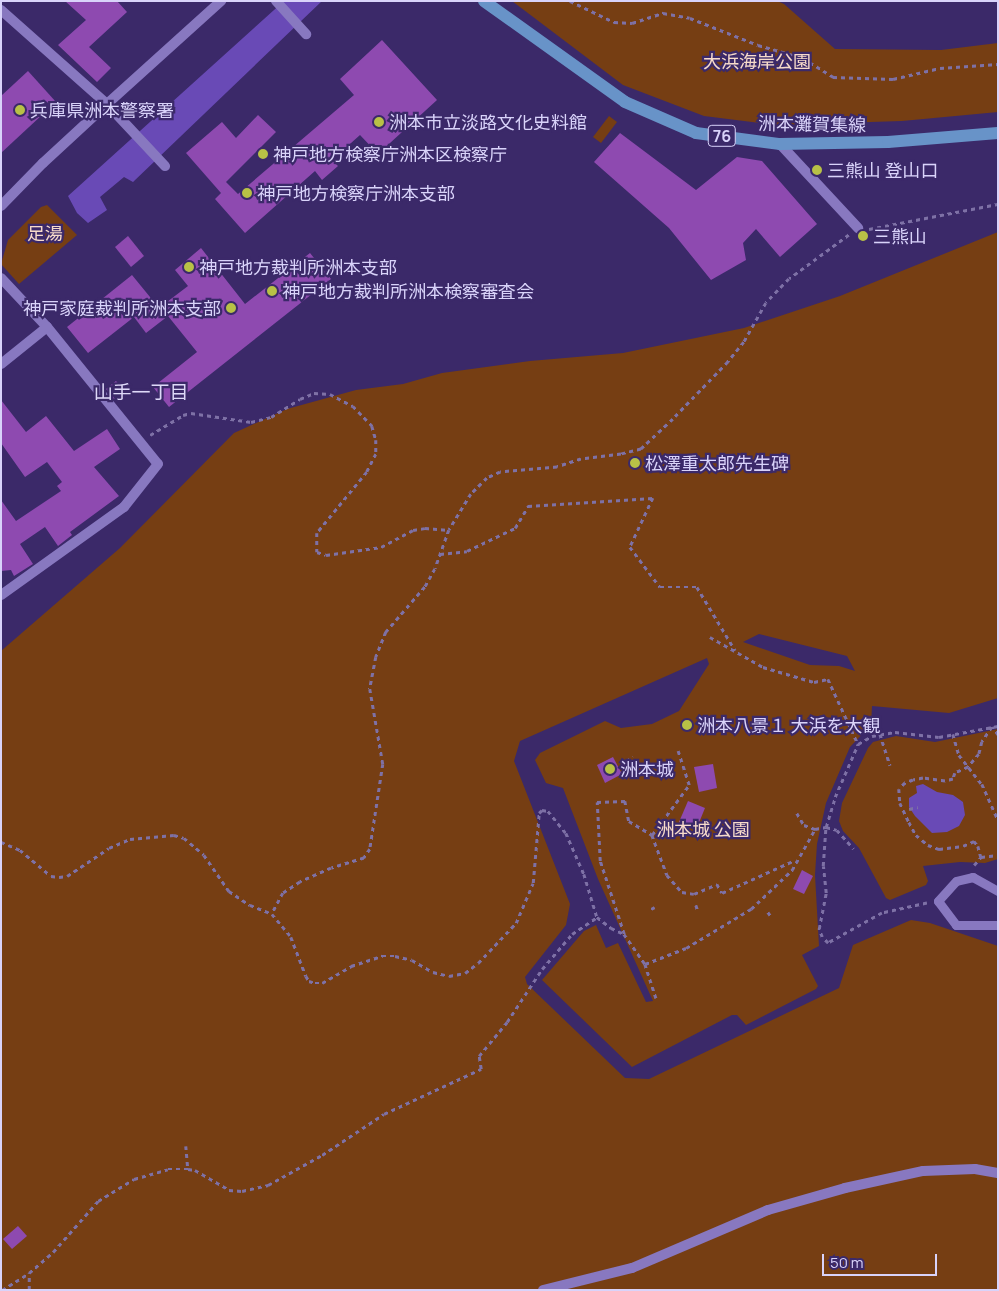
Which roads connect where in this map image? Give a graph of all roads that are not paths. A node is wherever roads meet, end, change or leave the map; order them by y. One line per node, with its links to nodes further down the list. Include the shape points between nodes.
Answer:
1 (221, 1): 6 (street)
2 (276, 1): 5 (street)
3 (484, 1): 8 (main road, 洲本灘賀集線 / 76, via 624,102 696,133)
4 (1, 10): 6 (street)
5 (306, 34)
6 (107, 104): 9 (street); 10 (street)
7 (998, 132): 8 (main road, 洲本灘賀集線 / 76, via 888,142)
8 (780, 144): 11 (street)
9 (165, 166)
10 (1, 206)
11 (858, 228)
12 (1, 278): 13 (street)
13 (46, 327): 14 (street); 15 (street, via 158,464 124,507)
14 (1, 364)
15 (1, 595)
16 (998, 891): 17 (lane, via 973,877 956,881 938,901 956,925)
17 (998, 926)
18 (998, 1173): 19 (street, via 976,1169 923,1171 845,1188 768,1210 632,1268)
19 (543, 1290)

